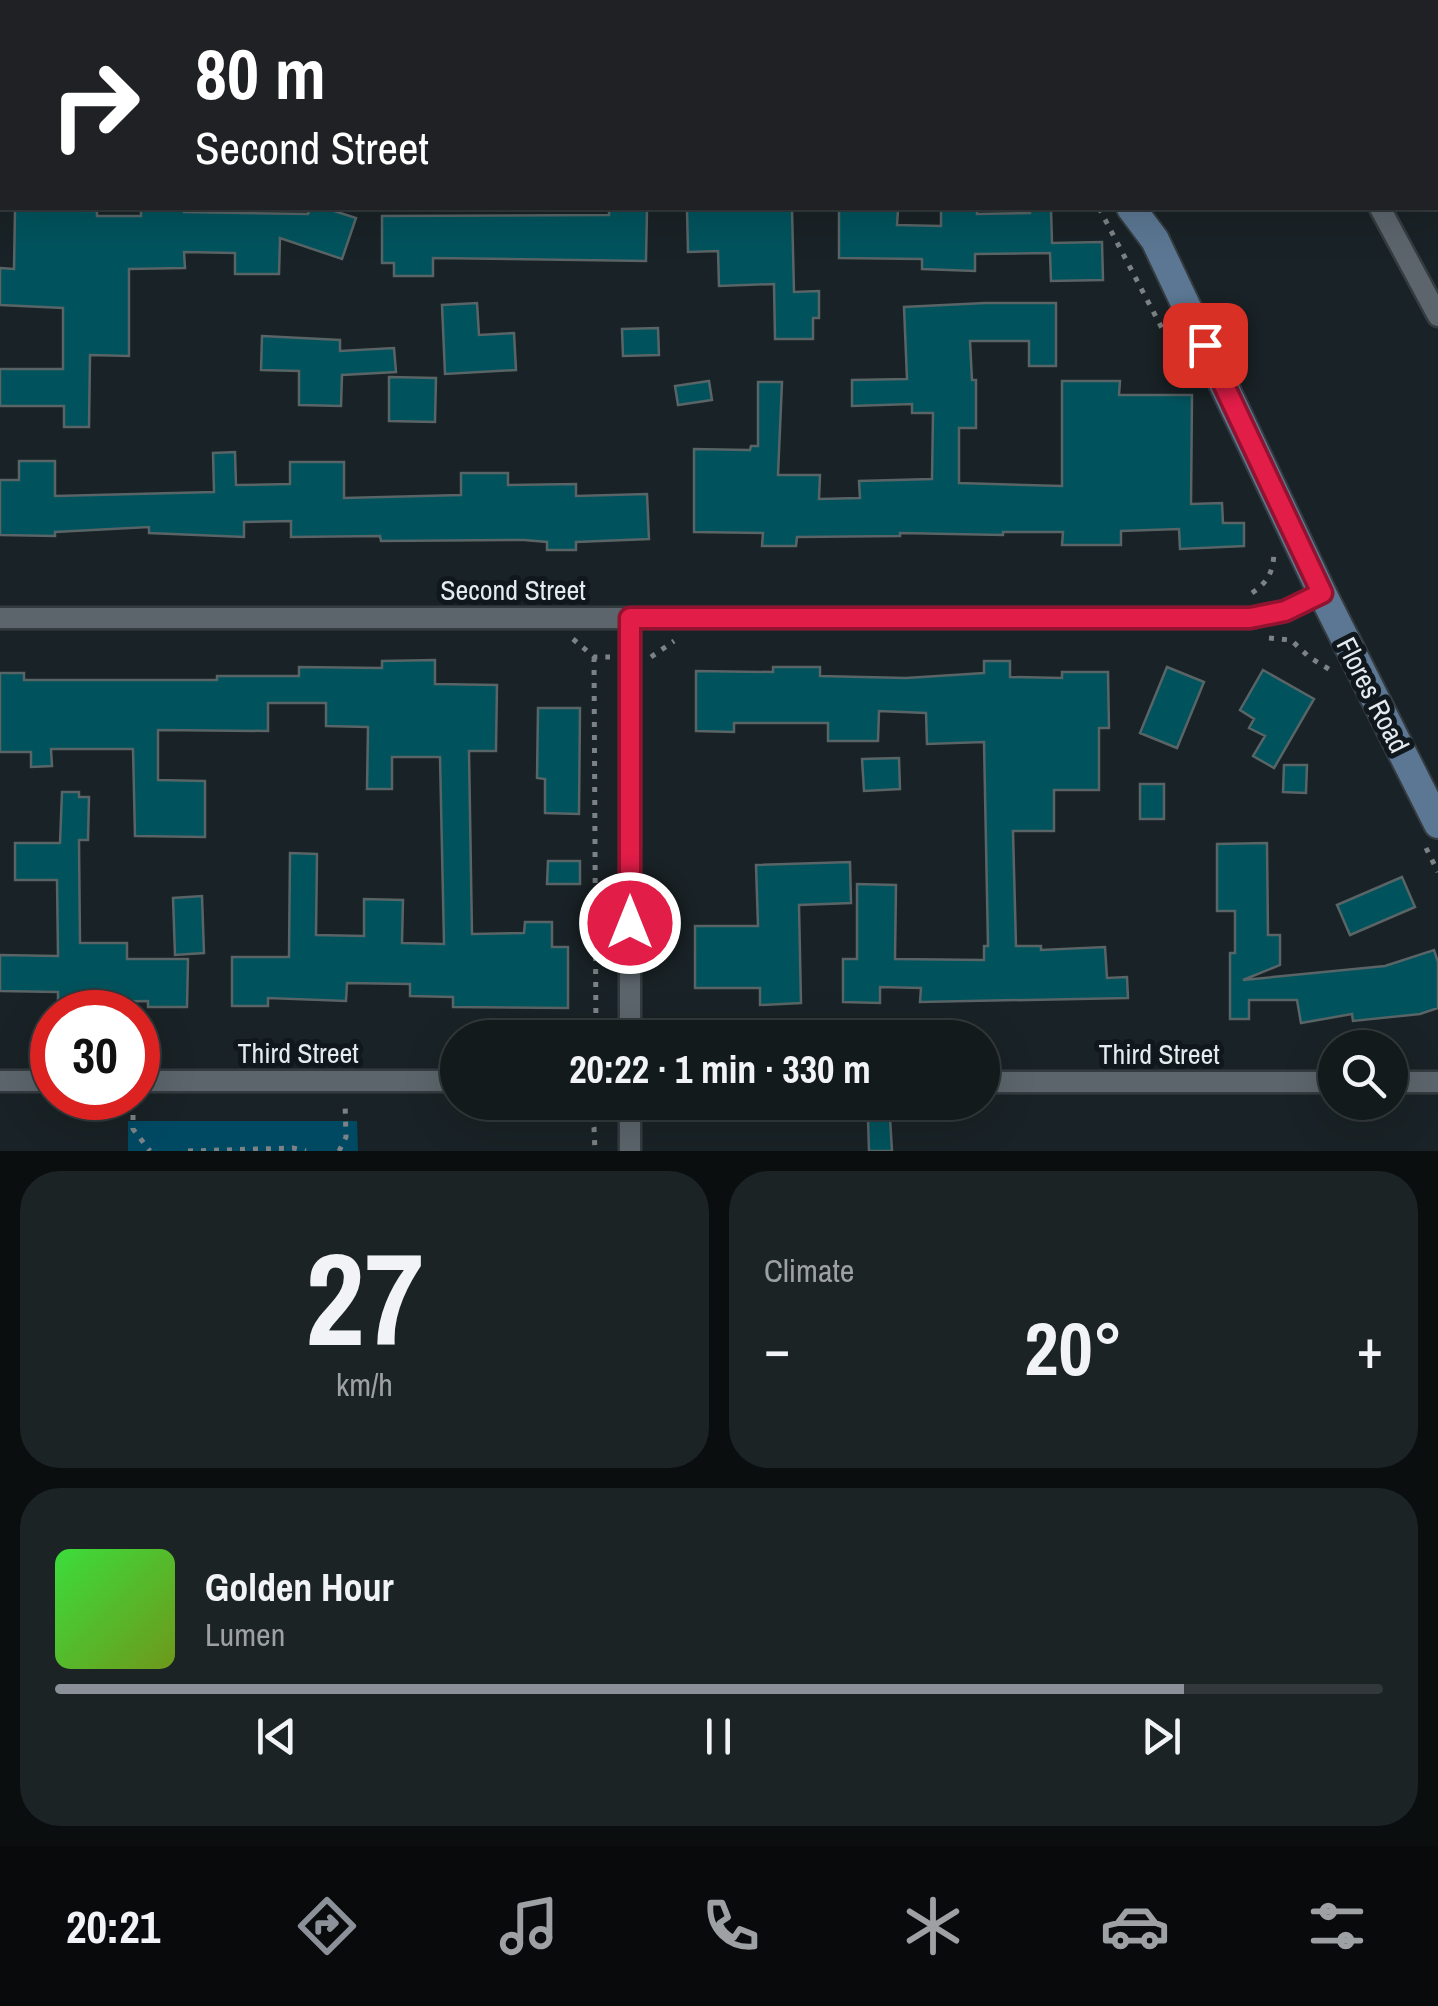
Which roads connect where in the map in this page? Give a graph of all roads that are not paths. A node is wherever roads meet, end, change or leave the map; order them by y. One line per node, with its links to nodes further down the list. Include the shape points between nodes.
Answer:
1 (1132, 210): 4 (main road, Flores Road)
2 (1148, 210): 4 (main road, Flores Road)
3 (1381, 210): 5 (street)
4 (1155, 240): 6 (main road, Flores Road)
5 (1438, 316)
6 (1322, 593): 8 (street, Second Street, via 1250,618); 9 (main road, Flores Road)
7 (0, 618): 8 (street, Second Street)
8 (630, 618): 10 (street)
9 (1438, 824)
10 (630, 1020)
11 (0, 1081): 12 (street)
12 (30, 1081)
13 (160, 1081): 14 (street, Third Street)
14 (440, 1081)
15 (1000, 1082): 16 (street, Third Street)
16 (1318, 1082)
17 (1408, 1082): 18 (street)
18 (1438, 1082)
19 (630, 1120): 20 (street)
20 (630, 1151)

